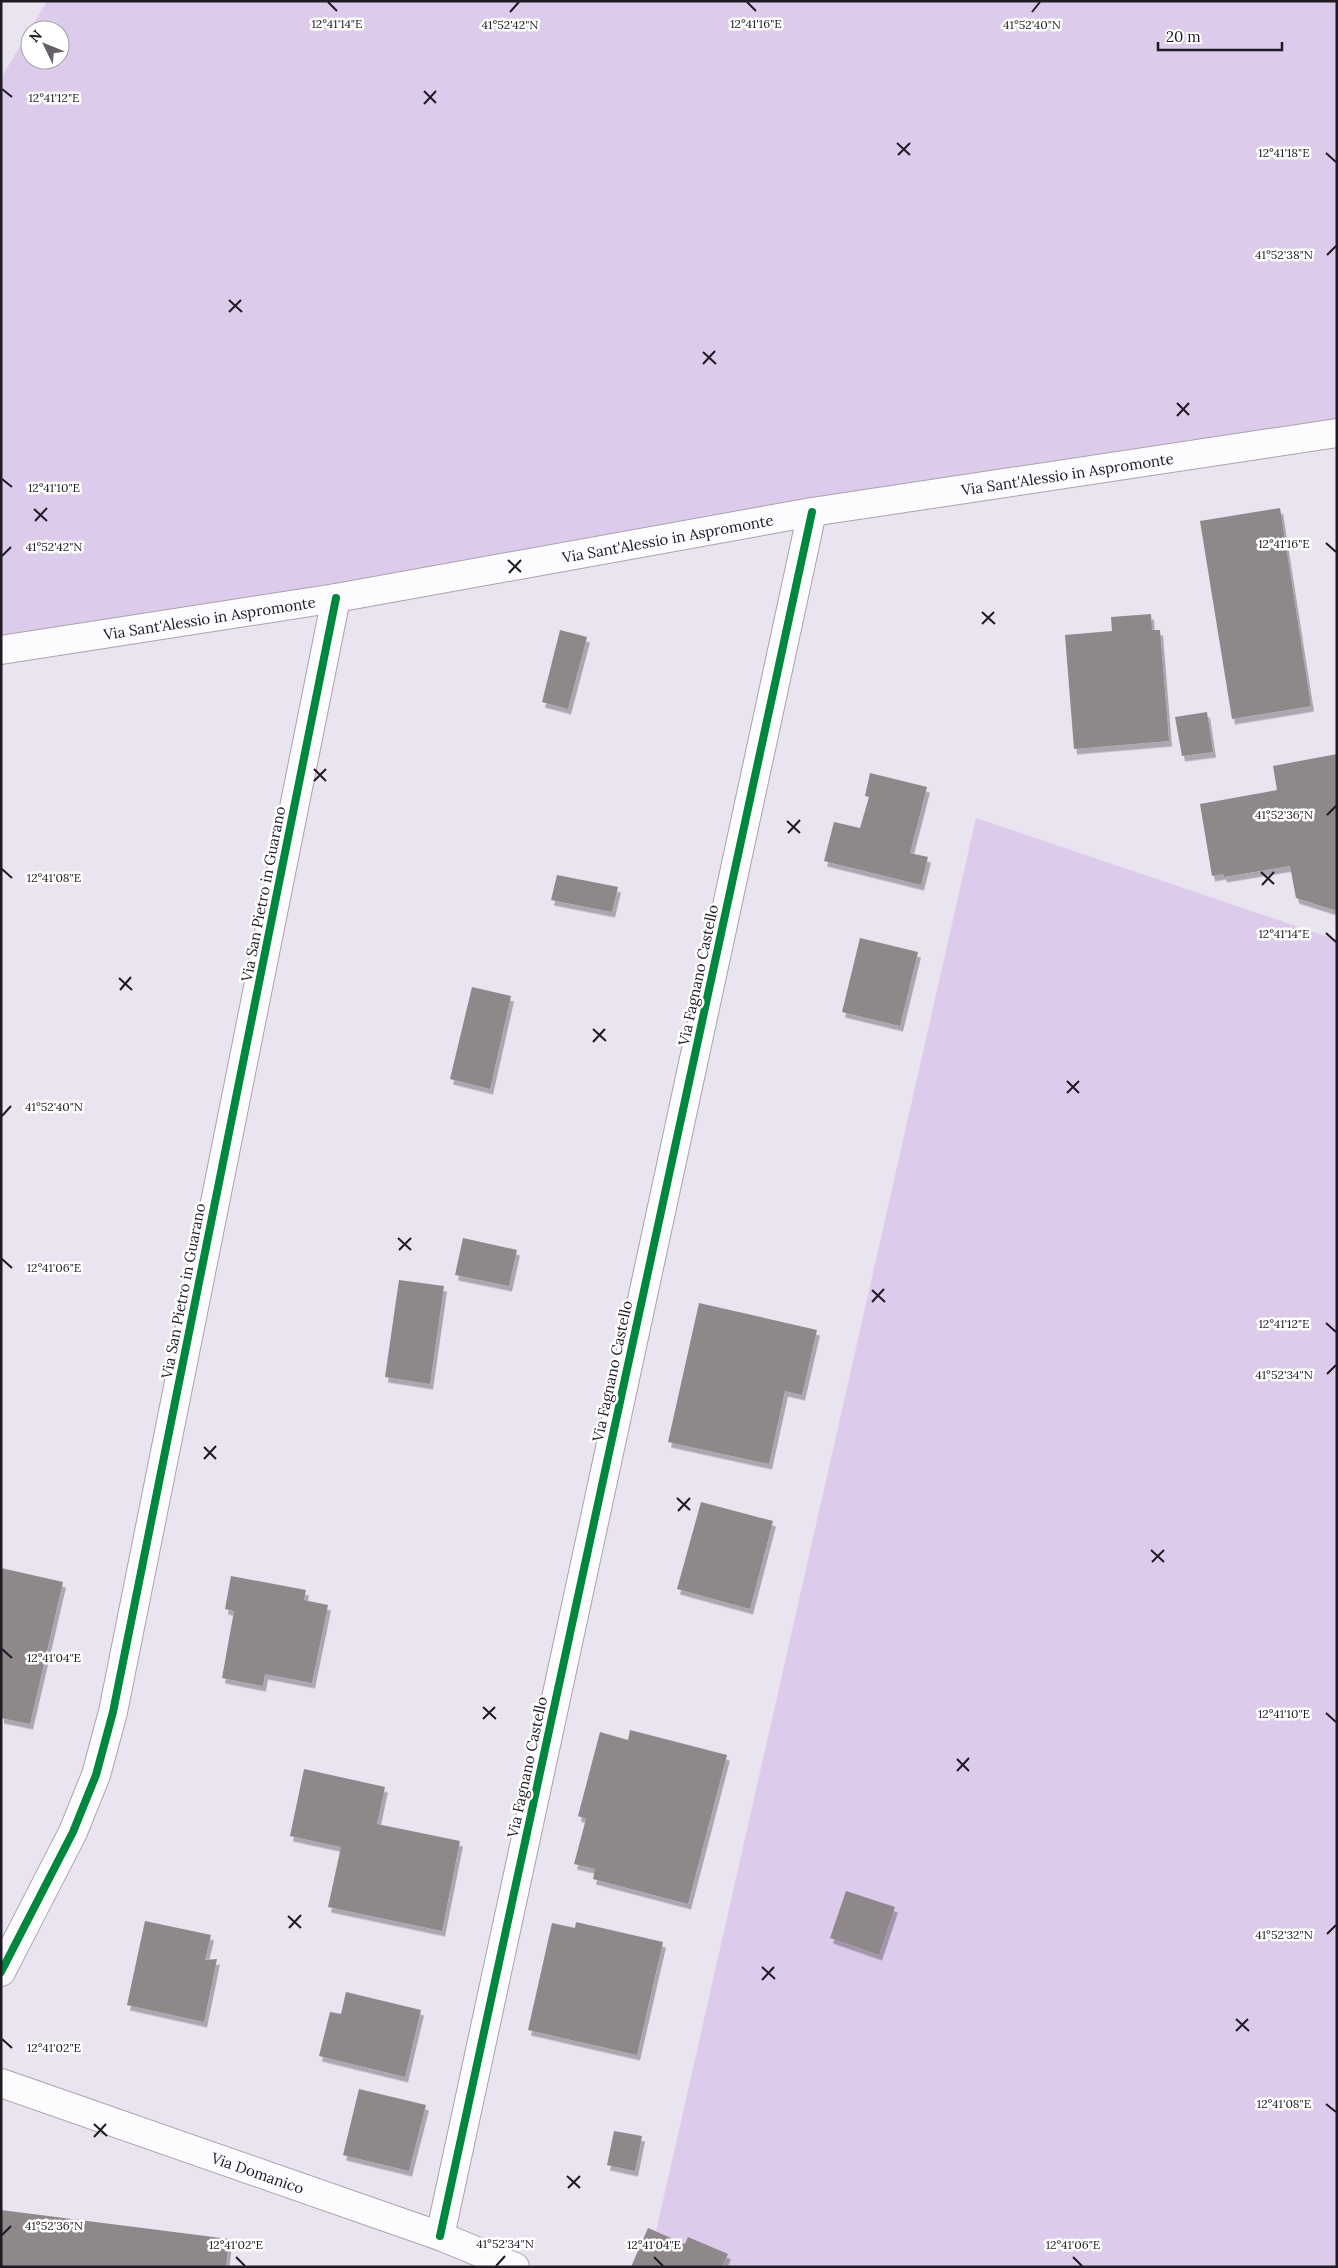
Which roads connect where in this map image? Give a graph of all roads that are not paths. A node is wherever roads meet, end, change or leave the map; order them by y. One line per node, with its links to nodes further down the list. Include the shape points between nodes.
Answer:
1 (1337, 433): 2 (street, Via Sant'Alessio in Aspromonte)
2 (812, 512): 3 (street, Via Sant'Alessio in Aspromonte); 7 (street, Via Fagnano Castello)
3 (336, 598): 4 (street, Via Sant'Alessio in Aspromonte); 5 (street, Via San Pietro in Guarano, via 113,1712 96,1775 76,1824)
4 (1, 650)
5 (1, 1972)
6 (1, 2083): 7 (street, Via Domanico)
7 (440, 2236): 8 (street, Via Domanico)
8 (515, 2267)

